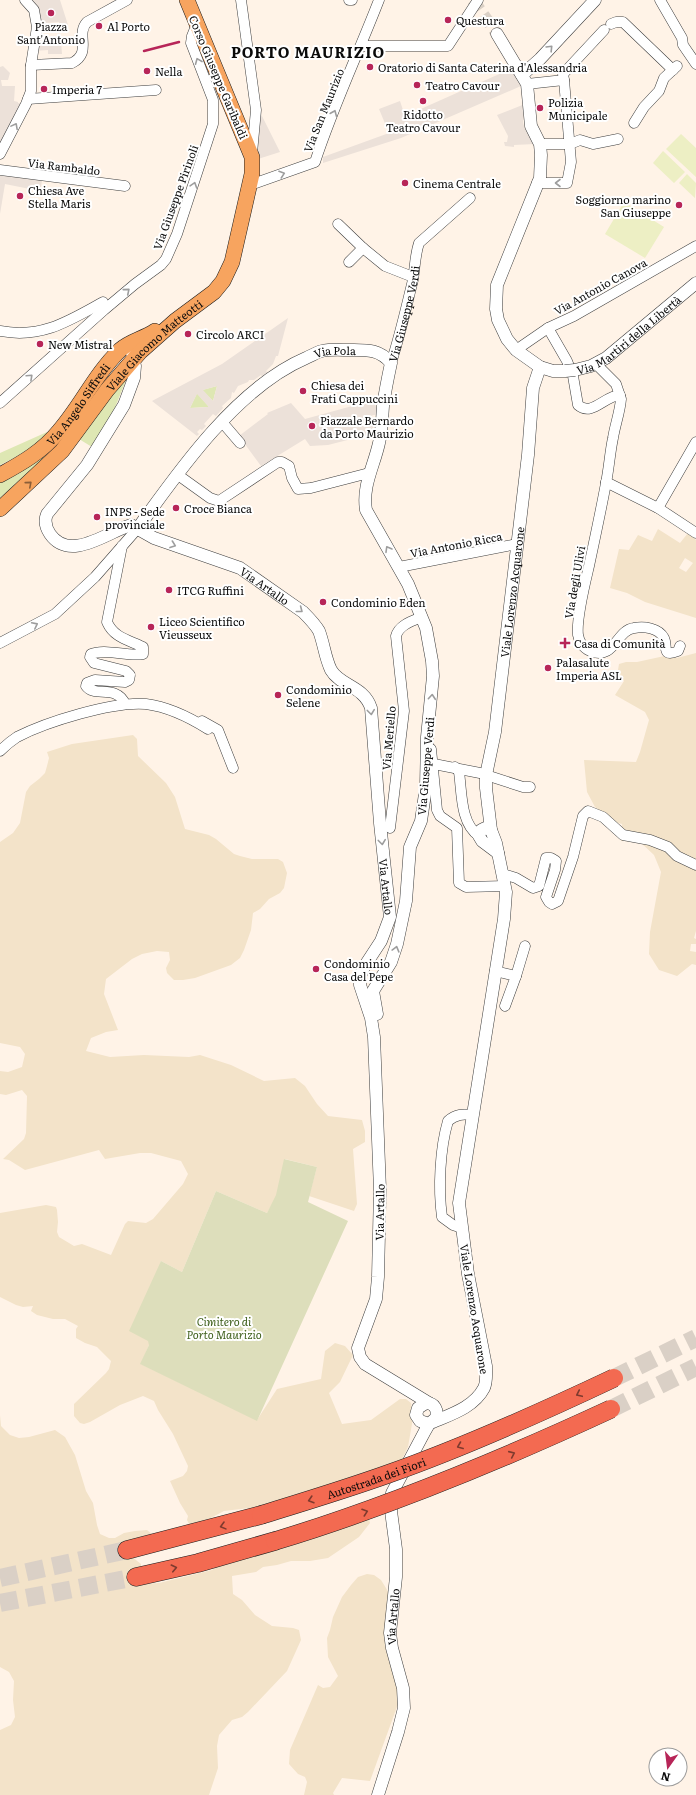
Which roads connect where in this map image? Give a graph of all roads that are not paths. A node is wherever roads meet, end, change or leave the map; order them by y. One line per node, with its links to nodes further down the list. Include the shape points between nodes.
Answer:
1 (25, 0): 15 (street, via 34,10 37,27)
2 (127, 0): 15 (street, via 84,25 84,50 76,61)
3 (187, 0): 11 (main road, Corso Giuseppe Garibaldi)
4 (241, 0): 25 (street, via 256,110)
5 (349, 0): 6 (street)
6 (352, 0)
7 (379, 0): 13 (street, Via San Maurizio)
8 (478, 0): 13 (street, via 448,46)
9 (595, 0): 16 (street, one-way to 9)
10 (660, 0): 14 (street, via 682,38 683,45)
11 (196, 26): 25 (main road, Corso Giuseppe Garibaldi); 47 (street, Via Giuseppe Pirinoli, one-way to 11, via 98,315 166,259 177,234 213,124 213,100 191,43)
12 (497, 34): 16 (street)
13 (362, 46): 28 (street, Via San Maurizio, one-way to 13, via 315,162)
14 (696, 64)
15 (30, 65): 19 (street, via 31,91)
16 (524, 80): 17 (street); 22 (street, via 531,126)
17 (564, 80): 20 (street, via 562,74 608,27 616,22 623,22 675,68 664,78 659,91); 23 (street)
18 (156, 90): 19 (street)
19 (28, 99): 24 (street, one-way to 19)
20 (634, 123)
21 (618, 139): 23 (street, via 593,144 580,140)
22 (540, 144): 23 (street); 27 (street, Via Martiri della Libertà, via 541,173)
23 (570, 144): 27 (street, one-way to 27, via 567,183)
24 (0, 153)
25 (251, 154): 28 (main road, Viale Giacomo Matteotti, via 253,170)
26 (0, 170): 29 (street, Via Rambaldo)
27 (537, 183): 41 (street, Via Martiri della Libertà, via 501,273 495,296 498,320 506,339)
28 (250, 185): 38 (main road, Viale Giacomo Matteotti, via 232,262 226,277 214,292)
29 (125, 186)
30 (470, 198): 35 (street, Via Giuseppe Verdi, via 419,243)
31 (338, 224): 33 (street)
32 (696, 246): 39 (street, Via Antonio Canova, via 574,316)
33 (363, 248): 34 (street); 35 (street, via 385,266)
34 (349, 262)
35 (413, 277): 43 (street, Via Giuseppe Verdi, via 400,336)
36 (696, 283): 44 (street, Via Martiri della Libertà)
37 (103, 302): 40 (street, via 49,329 23,334)
38 (175, 320): 42 (main road, Viale Giacomo Matteotti); 42 (main road, Via Angelo Siffredi)
39 (548, 328): 41 (street, Via Antonio Canova); 46 (street, via 573,376 578,404 591,409 610,396)
40 (0, 331)
41 (516, 350): 45 (street, Via Martiri della Libertà)
42 (131, 351): 52 (main road, Via Angelo Siffredi, via 120,351 103,369 69,418 46,445); 56 (main road, one-way to 42, via 62,452 94,408 107,383 129,358); 57 (street, via 134,378 124,405 87,465 46,514 45,523 52,537 68,545 89,544 131,525)
43 (391, 363): 48 (street, Via Pola, via 386,357 372,350 322,351 278,373 245,398); 51 (street, Via Giuseppe Verdi, via 379,446)
44 (596, 364): 45 (street, Via Martiri della Libertà, via 570,370); 46 (street, via 616,384)
45 (540, 367): 59 (street, Viale Lorenzo Acquarone, via 533,388)
46 (620, 395): 54 (street, Via degli Ulivi)
47 (0, 403)
48 (222, 422): 50 (street); 53 (street, Via Pola)
49 (696, 442): 55 (street)
50 (240, 443)
51 (370, 473): 53 (street, via 298,489 289,466 278,462 219,501 210,498); 61 (street, Via Giuseppe Verdi, one-way to 51, via 366,510 364,496)
52 (0, 475)
53 (178, 475): 57 (street, Via Pola)
54 (606, 482): 55 (street); 64 (street, Via degli Ulivi, via 582,600 579,639 590,651 603,653 632,628 648,627 660,633 668,653 678,652)
55 (658, 508): 58 (street)
56 (0, 509)
57 (138, 528): 60 (street); 83 (street, Via Artallo, one-way to 83, via 154,538 240,568 303,612 318,631 332,671 362,693 370,703 390,916 381,941 360,976 360,985 373,1027)
58 (696, 533)
59 (517, 544): 61 (street, Via Antonio Ricca); 73 (street, Viale Lorenzo Acquarone, via 495,732)
60 (122, 546): 63 (street, one-way to 60, via 55,614 95,577); 65 (street, via 107,622 110,629 121,638 143,647 144,651 143,654 136,655 98,652 91,654 94,663 126,671 130,676 125,682 95,680 86,686 88,690 116,694 123,698)
61 (399, 567): 62 (street, Via Giuseppe Verdi)
62 (422, 617): 67 (street, Via Giuseppe Verdi, one-way to 62, via 433,676); 75 (street, Via Meriello, via 406,624 396,636 404,711)
63 (0, 643)
64 (680, 646)
65 (125, 704): 66 (street, via 167,708); 69 (street, via 42,726 15,738)
66 (190, 718): 68 (street); 72 (street, via 205,721 218,730)
67 (428, 726): 70 (street, via 431,732); 83 (street, Via Giuseppe Verdi, one-way to 67, via 381,1044 380,1023 373,991 391,962 397,944 406,900 410,847 421,821 426,787)
68 (208, 729)
69 (0, 751)
70 (434, 764): 71 (street); 78 (street, via 437,810 440,816 457,828 459,883 466,887)
71 (456, 767): 73 (street); 76 (street, via 468,822)
72 (233, 768)
73 (483, 774): 74 (street); 76 (street, Viale Lorenzo Acquarone, via 489,816)
74 (530, 787)
75 (390, 828)
76 (486, 834): 78 (street, Viale Lorenzo Acquarone, via 498,853)
77 (696, 865): 78 (street, via 677,856 668,847 650,840 623,835 603,818 588,811 583,816 558,901 552,904 546,897 555,870 556,861 551,858 546,858 539,886 533,888 516,878)
78 (504, 880): 80 (street, Viale Lorenzo Acquarone, via 504,919)
79 (525, 946): 81 (street)
80 (495, 971): 81 (street); 84 (street, Viale Lorenzo Acquarone)
81 (516, 976): 82 (street)
82 (505, 1006)
83 (376, 1064): 87 (street, Via Artallo, via 380,1190 378,1278 376,1299 358,1348 365,1364)
84 (472, 1115): 85 (street, Viale Lorenzo Acquarone, via 460,1188); 85 (street, Viale Lorenzo Acquarone, via 453,1116 448,1121 442,1167 442,1216 453,1226)
85 (462, 1228): 89 (street, Viale Lorenzo Acquarone, via 486,1366 484,1388 475,1400)
86 (614, 1378): 92 (highway, Autostrada dei Fiori, one-way to 92, bridge, via 432,1458 368,1481 260,1515)
87 (402, 1387): 88 (street, Via Artallo); 91 (street, Via Artallo)
88 (431, 1404): 89 (street, via 449,1408); 91 (street, Via Artallo, via 437,1414); 91 (street, Via Artallo, via 420,1406)
89 (466, 1406): 91 (street, Viale Lorenzo Acquarone, via 459,1412)
90 (611, 1409): 93 (highway, one-way to 90, bridge, via 198,1563 334,1522 503,1458)
91 (425, 1419): 94 (street, Via Artallo, via 420,1441 392,1492 396,1577 390,1634 403,1688 404,1708)
92 (127, 1550)
93 (136, 1577)
94 (378, 1795)

